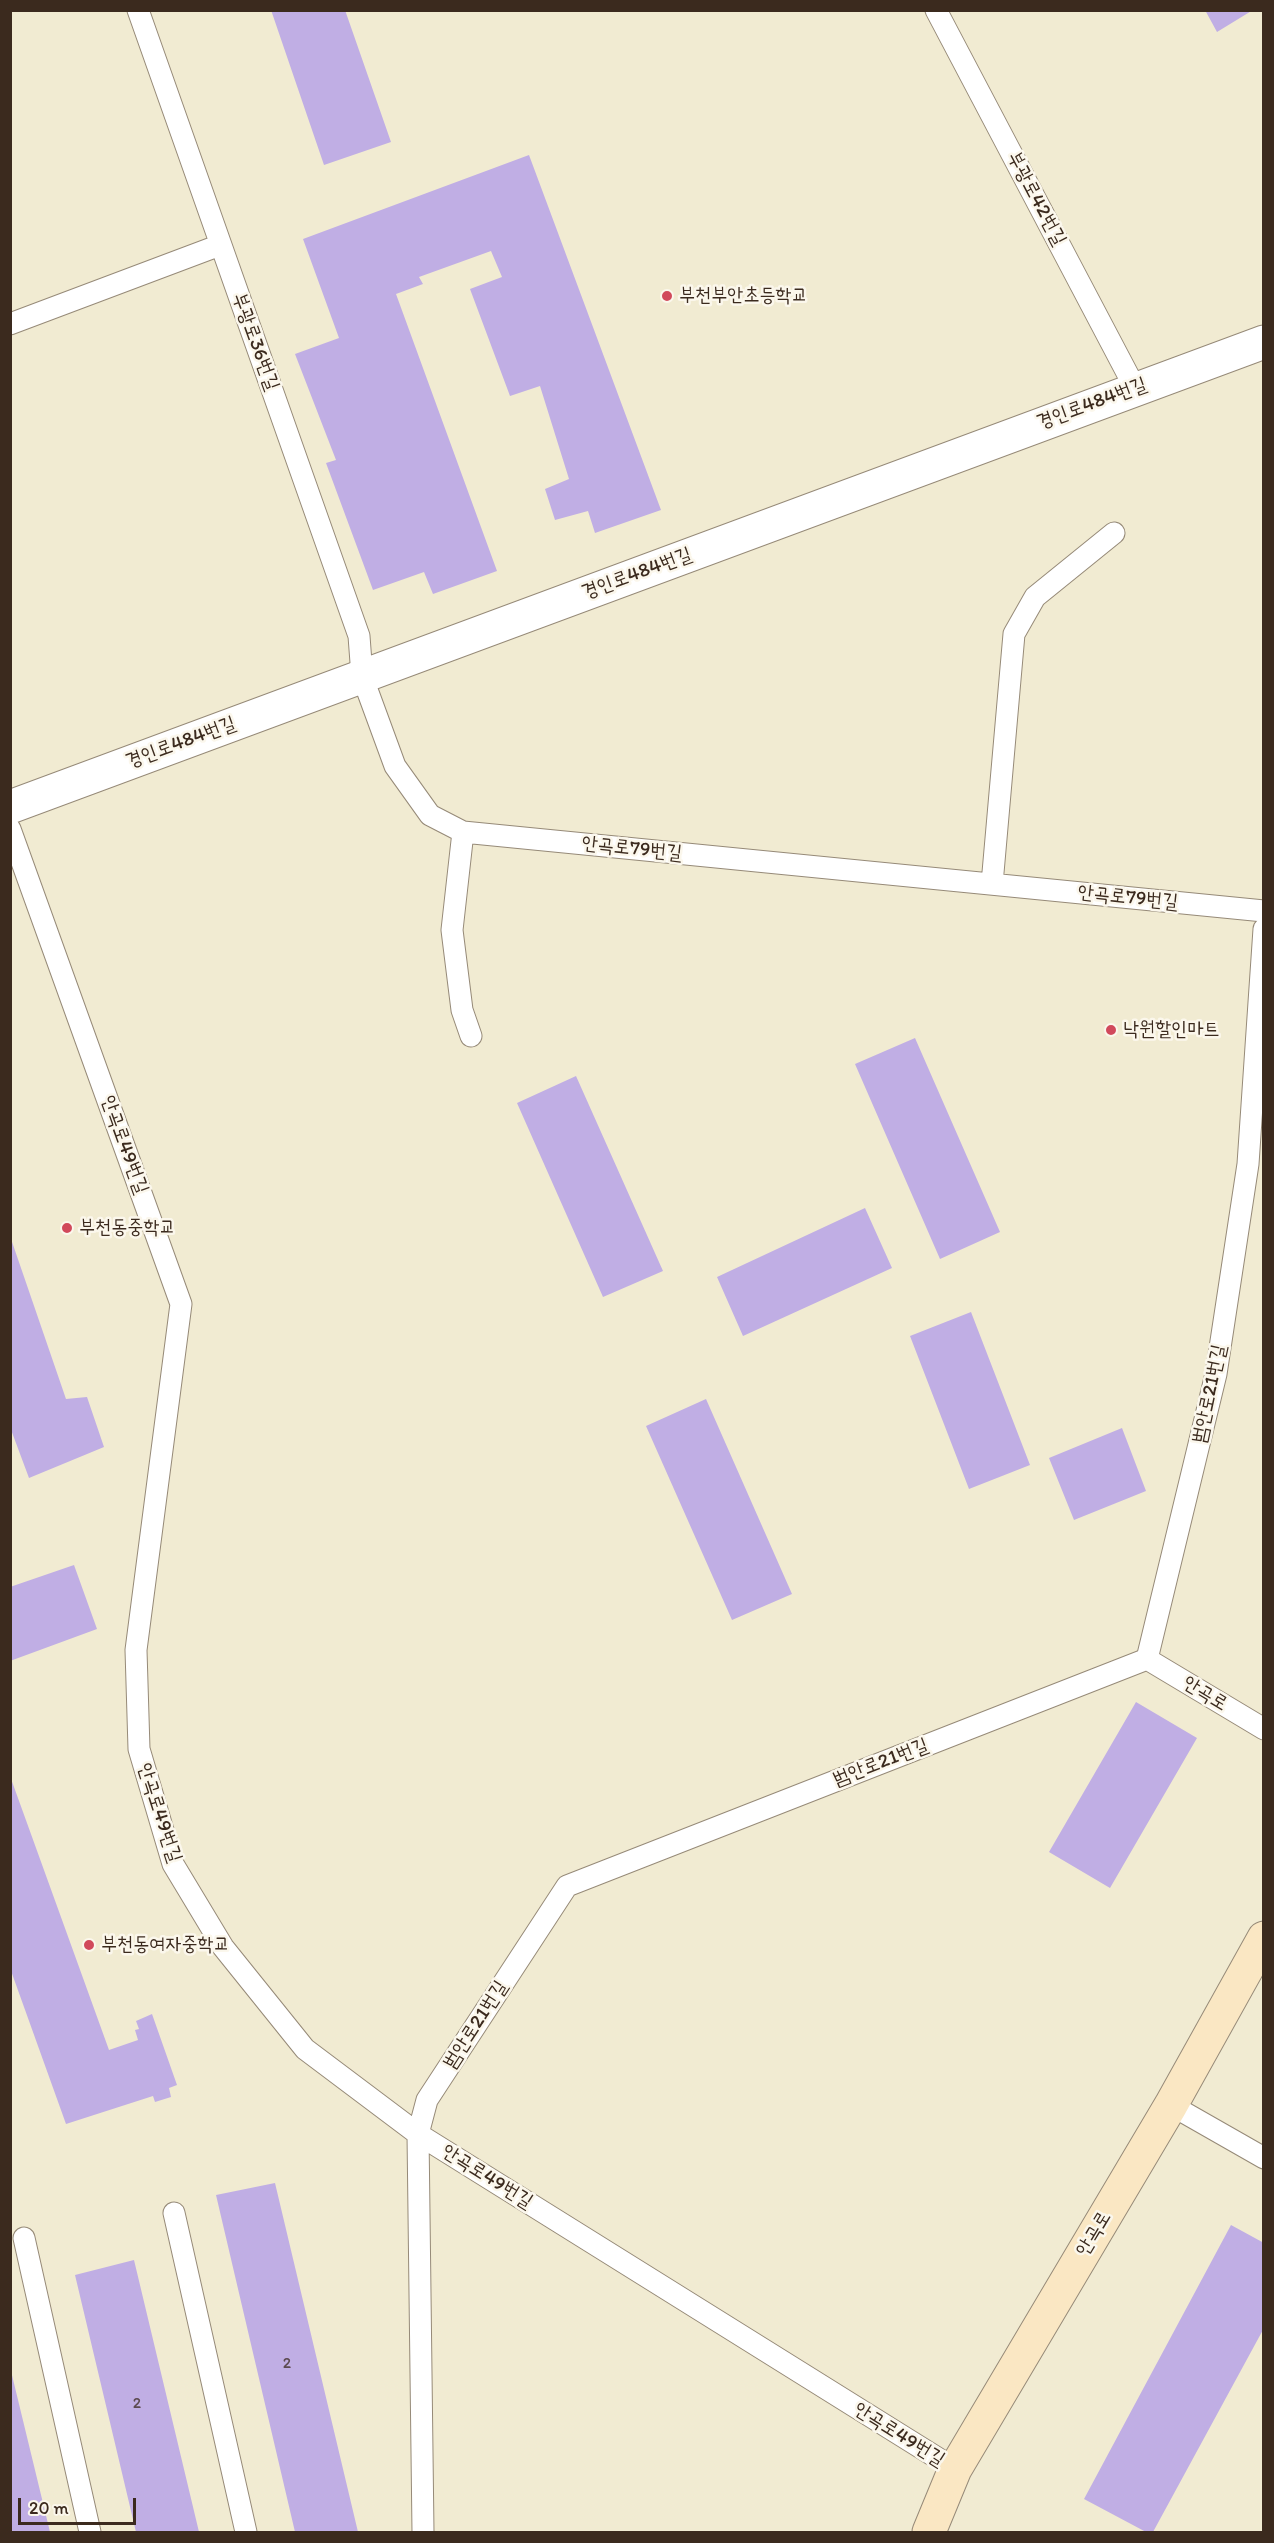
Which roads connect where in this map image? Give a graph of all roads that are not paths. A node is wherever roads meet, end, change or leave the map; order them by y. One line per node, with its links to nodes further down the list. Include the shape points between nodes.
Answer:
1 (138, 10): 3 (lane, 부광로36번길)
2 (936, 10): 6 (lane, 부광로42번길)
3 (220, 245): 4 (lane); 8 (lane, 부광로36번길, via 359,636)
4 (10, 324)
5 (1263, 342): 6 (street, 경인로484번길)
6 (1136, 388): 8 (street, 경인로484번길)
7 (1114, 533): 12 (lane, via 1035,597 1014,634)
8 (362, 676): 9 (street, 경인로484번길); 11 (lane, 안곡로79번길, via 395,766 430,815)
9 (10, 807)
10 (10, 829): 21 (lane, 안곡로49번길, via 181,1305 136,1650 139,1749 173,1864 223,1947 305,2049)
11 (463, 832): 12 (lane, 안곡로79번길); 15 (lane, via 452,930 462,1010)
12 (992, 884): 13 (lane, 안곡로79번길)
13 (1263, 911)
14 (1263, 929): 16 (lane, 범안로21번길)
15 (471, 1036)
16 (1258, 1087): 17 (lane, 범안로21번길, via 1216,1374)
17 (1147, 1659): 18 (lane, 안곡로); 21 (lane, 범안로21번길, via 567,1886 427,2100)
18 (1263, 1729)
19 (1263, 1938): 20 (street, 안곡로)
20 (1171, 2105): 22 (lane); 25 (street, 안곡로)
21 (418, 2134): 25 (lane, 안곡로49번길); 28 (lane, 범안로21번길)
22 (1263, 2158)
23 (174, 2213): 27 (lane)
24 (24, 2238): 26 (lane)
25 (955, 2469): 29 (street, 안곡로)
26 (90, 2532)
27 (246, 2532)
28 (423, 2532)
29 (929, 2532)

